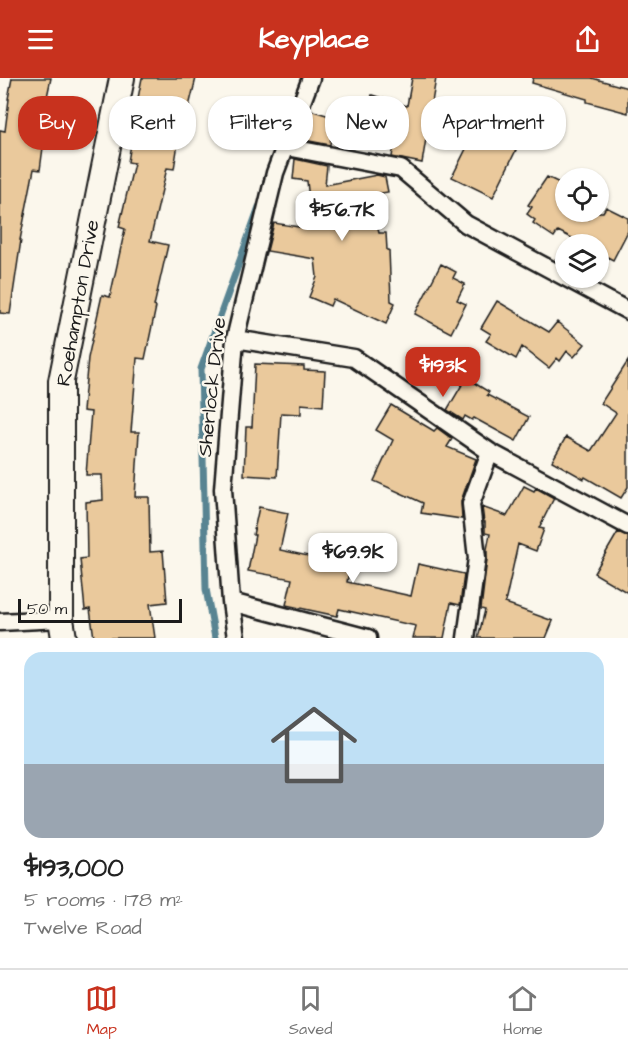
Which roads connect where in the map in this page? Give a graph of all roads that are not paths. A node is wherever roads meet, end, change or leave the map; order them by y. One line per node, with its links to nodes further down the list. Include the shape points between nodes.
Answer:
1 (122, 78): 12 (street, Roehampton Drive, via 61,381)
2 (311, 78): 3 (street, Sherlock Drive)
3 (304, 96)
4 (285, 150): 7 (street, Sherlock Drive, via 275,174)
5 (302, 150): 6 (street, via 401,169 466,224)
6 (628, 311)
7 (235, 339): 8 (street, via 354,358); 10 (street, Sherlock Drive, via 223,489)
8 (490, 452): 9 (street); 15 (street, via 471,504 477,558)
9 (628, 526)
10 (231, 602): 13 (street, Sherlock Drive); 14 (street)
11 (0, 622): 12 (street)
12 (63, 628)
13 (236, 638)
14 (368, 638)
15 (466, 638)

